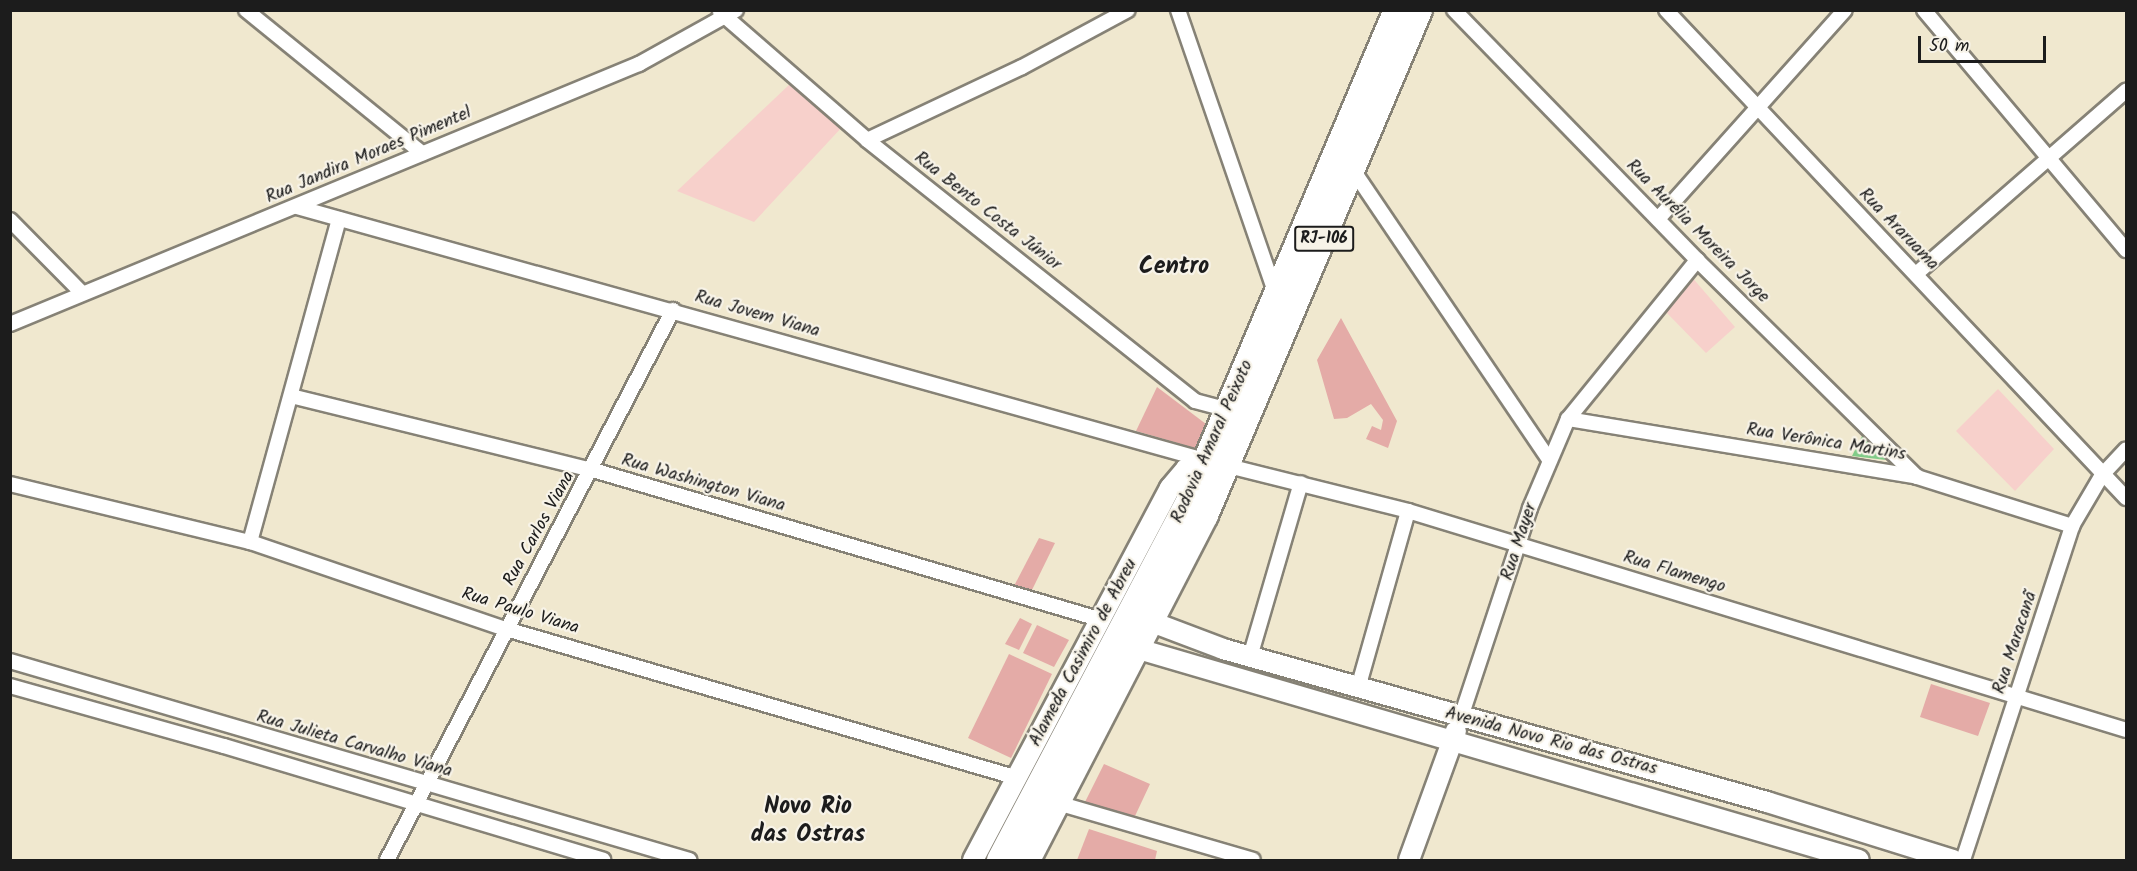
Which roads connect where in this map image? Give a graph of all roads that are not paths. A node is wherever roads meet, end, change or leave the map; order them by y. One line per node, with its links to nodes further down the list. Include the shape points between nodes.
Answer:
1 (246, 10): 15 (street)
2 (736, 10): 11 (street, Rua Jandira Moraes Pimentel)
3 (1128, 10): 14 (street, via 1022,67)
4 (1178, 10): 26 (street)
5 (1397, 10): 26 (highway, Rodovia Amaral Peixoto / RJ-106)
6 (1419, 10): 17 (highway, Rodovia Amaral Peixoto / RJ-106)
7 (1454, 10): 20 (street, Rua Aurélia Moreira Jorge)
8 (1666, 10): 13 (street, Rua Araruama)
9 (1845, 10): 13 (street)
10 (1924, 10): 16 (street)
11 (721, 14): 14 (street, Rua Bento Costa Júnior); 15 (street, Rua Jandira Moraes Pimentel, via 639,64)
12 (2127, 91): 16 (street)
13 (1758, 109): 20 (street); 24 (street, Rua Araruama)
14 (867, 140): 30 (street, Rua Bento Costa Júnior, via 1195,401)
15 (422, 153): 18 (street, Rua Jandira Moraes Pimentel)
16 (2051, 158): 22 (street); 24 (street)
17 (1353, 170): 30 (highway, Rodovia Amaral Peixoto / RJ-106); 33 (street)
18 (297, 207): 19 (street, Rua Jovem Viana); 25 (street, Rua Jandira Moraes Pimentel)
19 (339, 219): 27 (street, Rua Jovem Viana); 29 (street)
20 (1658, 219): 23 (street, Rua Aurélia Moreira Jorge)
21 (10, 220): 25 (street)
22 (2127, 250)
23 (1697, 260): 31 (street, Rua Mayer); 37 (street, Rua Aurélia Moreira Jorge)
24 (1916, 274): 36 (street, Rua Araruama)
25 (81, 292): 28 (street, Rua Jandira Moraes Pimentel)
26 (1276, 295): 30 (highway, Rodovia Amaral Peixoto / RJ-106)
27 (673, 310): 34 (street, Rua Jovem Viana); 35 (street, Rua Carlos Viana)
28 (10, 324)
29 (291, 396): 35 (street, Rua Washington Viana); 43 (street)
30 (1238, 412): 34 (highway, Rodovia Amaral Peixoto / RJ-106)
31 (1568, 419): 33 (street, Rua Mayer); 37 (street, Rua Verônica Martins)
32 (2127, 449): 36 (street, Rua Maracanã)
33 (1549, 460): 44 (street, Rua Mayer)
34 (1217, 463): 38 (street, Rua Flamengo); 45 (street, Alameda Casimiro de Abreu, via 1185,469 1170,488); 46 (highway, Rodovia Amaral Peixoto / RJ-106); 65 (highway, Rodovia Amaral Peixoto / RJ-106)
35 (593, 470): 45 (street, Rua Washington Viana); 47 (street, Rua Carlos Viana)
36 (2102, 475): 40 (street, Rua Araruama); 42 (street, Rua Maracanã)
37 (1917, 477): 42 (street, Rua Verônica Martins)
38 (1301, 483): 41 (street, Rua Flamengo); 49 (street)
39 (10, 484): 43 (street, Rua Paulo Viana)
40 (2127, 498)
41 (1408, 511): 44 (street, Rua Flamengo); 52 (street)
42 (2072, 526): 53 (street, Rua Maracanã)
43 (250, 542): 47 (street, Rua Paulo Viana)
44 (1519, 545): 53 (street, Rua Flamengo); 54 (street, Rua Mayer)
45 (1101, 620): 57 (street, Alameda Casimiro de Abreu)
46 (1149, 621): 48 (highway, Rodovia Amaral Peixoto / RJ-106); 49 (street, Avenida Novo Rio das Ostras)
47 (506, 628): 57 (street, Rua Paulo Viana); 58 (street, Rua Carlos Viana)
48 (1135, 648): 56 (street, Avenida Novo Rio das Ostras); 59 (highway, Rodovia Amaral Peixoto / RJ-106)
49 (1250, 657): 52 (street, Avenida Novo Rio das Ostras)
50 (10, 661): 58 (street, Rua Julieta Carvalho Viana)
51 (10, 686): 60 (street, Rua Julieta Carvalho Viana, via 224,746)
52 (1358, 688): 54 (street, Avenida Novo Rio das Ostras)
53 (2018, 696): 55 (street, Rua Flamengo); 71 (street, Rua Maracanã)
54 (1461, 717): 56 (street, Rua Mayer); 70 (street, Avenida Novo Rio das Ostras, via 1767,802)
55 (2127, 730)
56 (1452, 742): 68 (street, Rua Mayer); 69 (street, Avenida Novo Rio das Ostras)
57 (1018, 778): 64 (street, Alameda Casimiro de Abreu)
58 (428, 784): 60 (street, Rua Carlos Viana); 63 (street, Rua Julieta Carvalho Viana)
59 (1054, 802): 66 (highway, Rodovia Amaral Peixoto / RJ-106); 67 (street)
60 (416, 806): 61 (street, Rua Carlos Viana); 62 (street, Rua Julieta Carvalho Viana)
61 (387, 861)
62 (603, 861)
63 (689, 861)
64 (973, 861)
65 (1000, 861)
66 (1027, 861)
67 (1253, 861)
68 (1409, 861)
69 (1859, 861)
70 (1953, 861)
71 (1962, 861)

